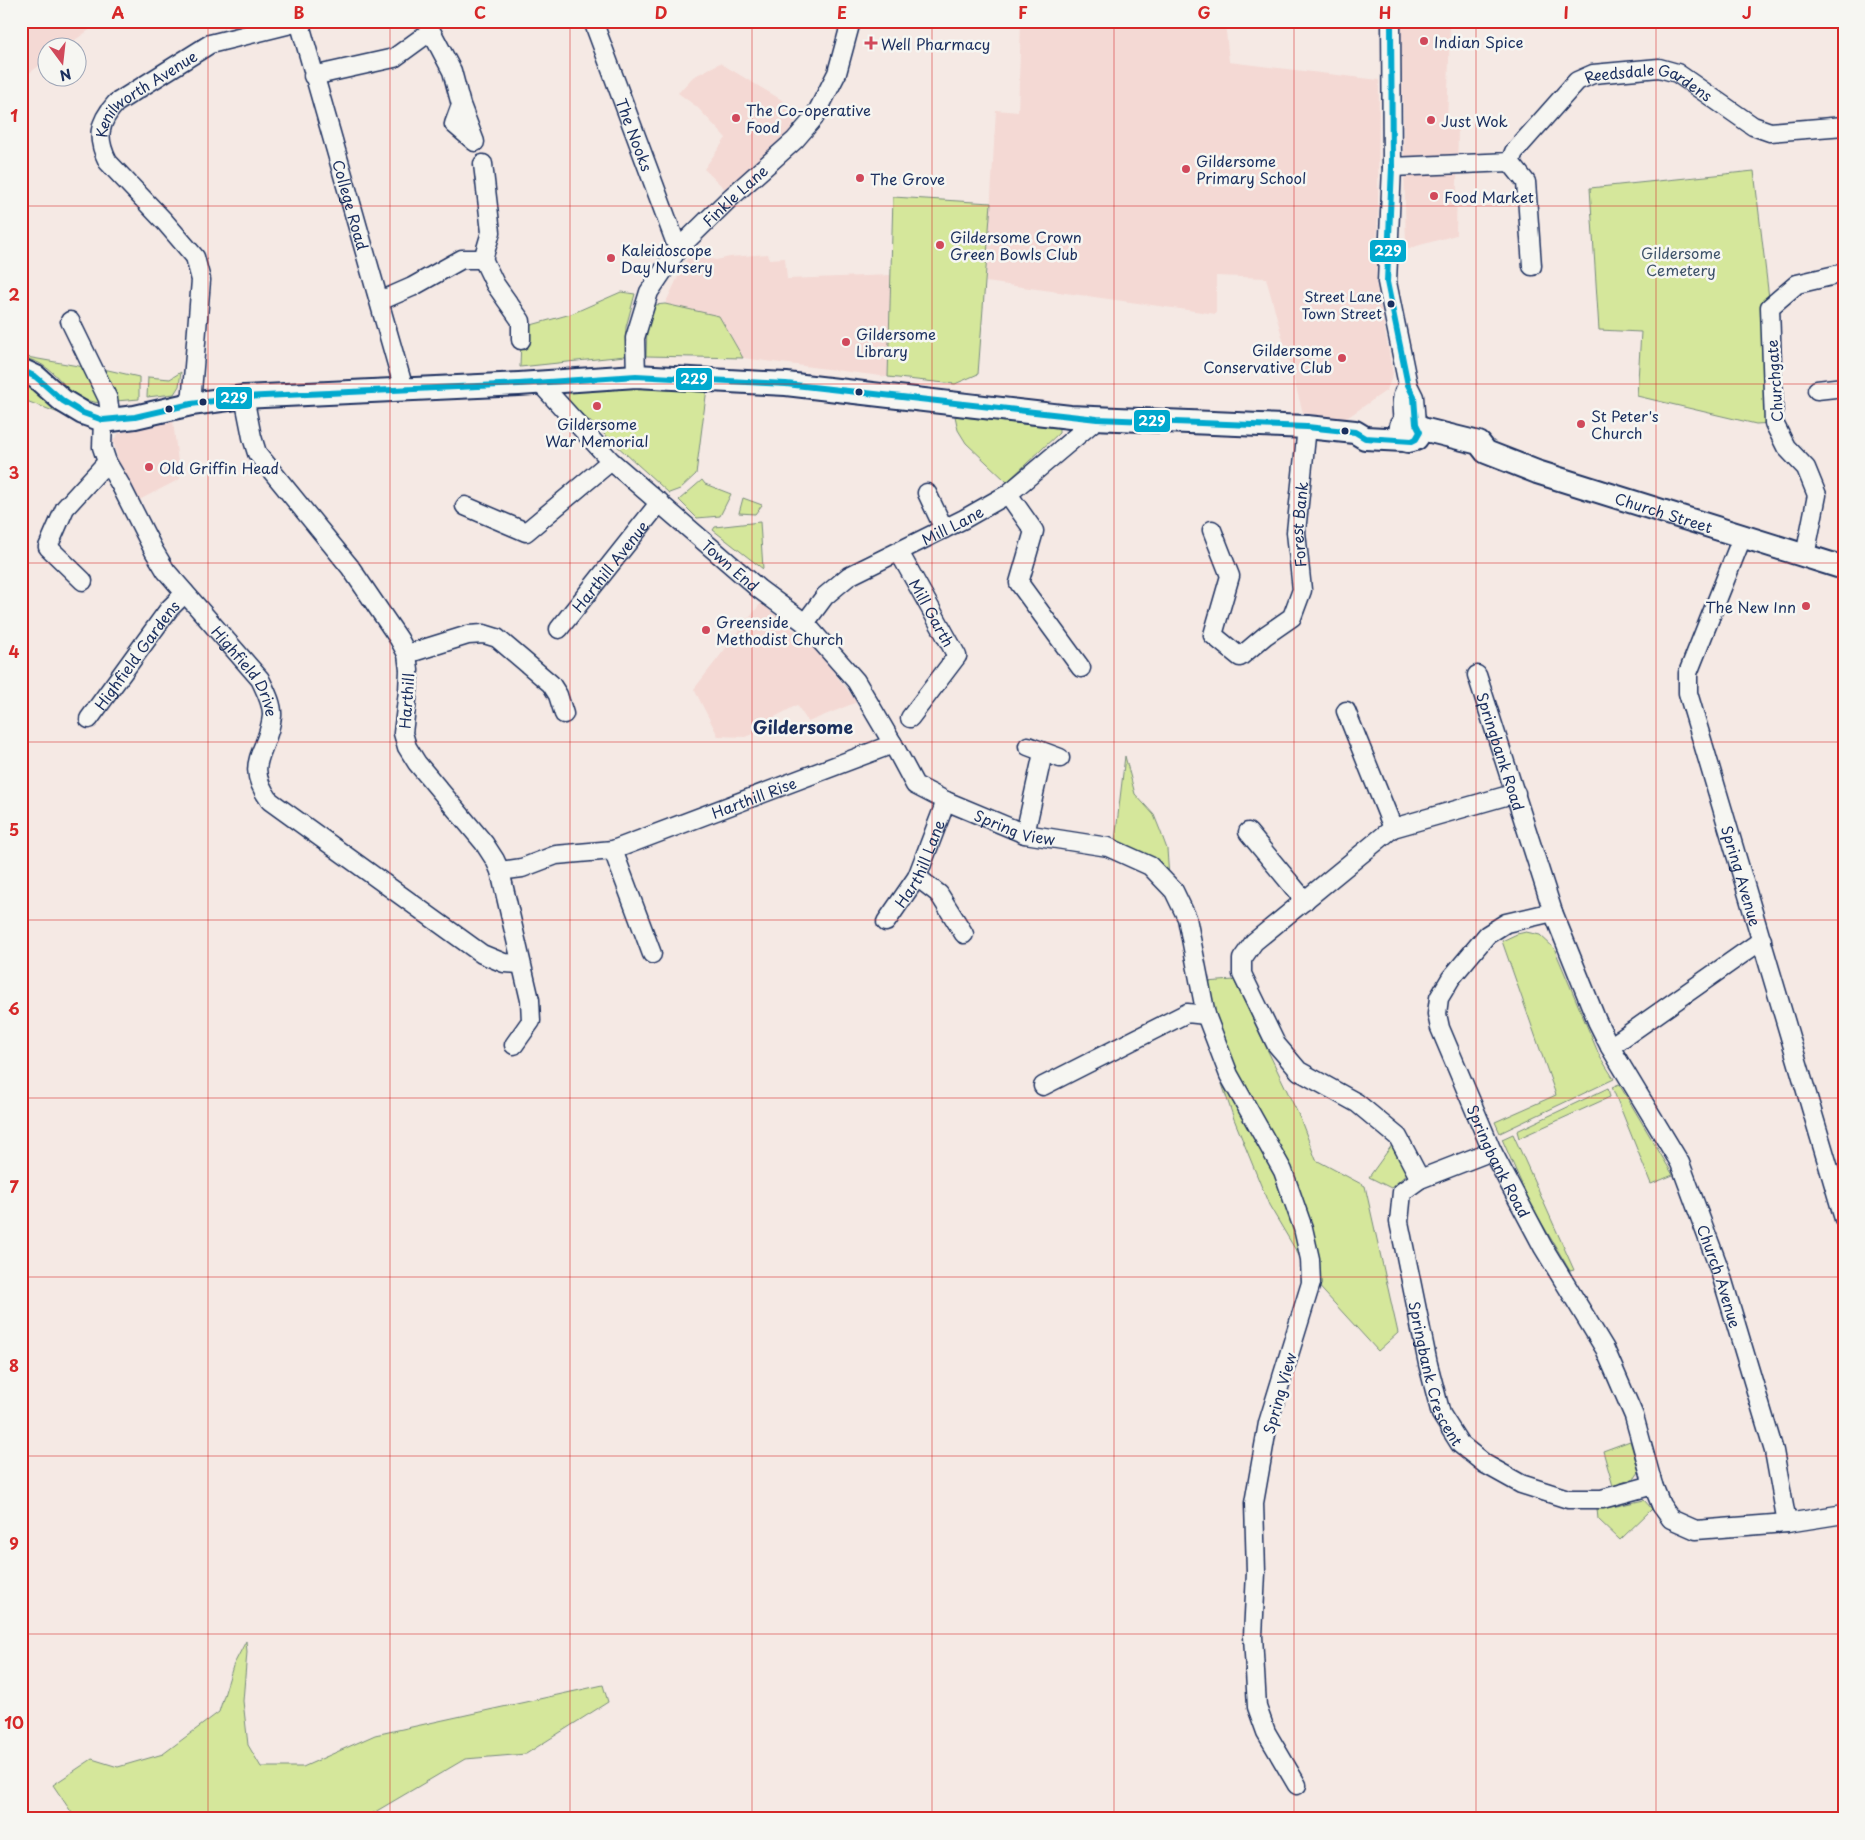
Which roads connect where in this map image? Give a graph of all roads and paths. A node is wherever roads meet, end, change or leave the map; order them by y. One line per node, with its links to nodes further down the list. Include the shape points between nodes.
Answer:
1 (299, 21): 5 (street, College Road); 25 (street, Kenilworth Avenue, via 210,44 116,103 102,124 100,138 108,162 195,257 201,280)
2 (593, 21): 11 (street, The Nooks)
3 (852, 21): 11 (street, Finkle Lane, via 837,73 814,118 799,136)
4 (1391, 21): 10 (street)
5 (313, 76): 6 (street, via 394,58 432,28 452,71); 15 (street, College Road)
6 (461, 105)
7 (1844, 126): 8 (street, Reedsdale Gardens, via 1770,132 1753,126 1677,73 1659,68 1593,74 1577,81 1514,152)
8 (1510, 162): 10 (street); 13 (street, via 1526,182)
9 (483, 164): 12 (street, via 491,232)
10 (1392, 167): 29 (street, via 1387,282 1408,385 1402,398)
11 (678, 249): 19 (street, Finkle Lane, via 649,292 635,338)
12 (483, 259): 15 (street, via 462,259 412,288); 17 (street, via 494,284 521,321)
13 (1532, 266)
14 (1844, 274): 40 (street, Churchgate, via 1796,284 1770,308 1774,423 1786,447 1806,468 1817,495)
15 (380, 300): 22 (street, College Road)
16 (70, 321): 27 (street, Highfield Drive, via 108,399)
17 (521, 340)
18 (21, 370): 27 (main road, via 36,377 83,413)
19 (636, 376): 20 (main road); 26 (main road, via 786,384)
20 (540, 383): 22 (main road); 30 (street, Town End)
21 (1844, 386): 23 (street)
22 (404, 389): 24 (main road)
23 (1817, 390)
24 (244, 397): 25 (main road); 46 (street, Harthill, via 257,453 350,567)
25 (191, 404): 27 (main road)
26 (1097, 419): 28 (main road); 33 (street, Mill Lane)
27 (107, 420): 31 (street, Highfield Drive, via 102,447)
28 (1307, 427): 29 (main road, Church Street, via 1355,432 1366,424 1380,423); 37 (street, Forest Bank, via 1296,532 1302,590 1292,617 1240,657 1213,635 1230,576)
29 (1410, 430): 38 (main road, Church Street, via 1479,443 1486,452 1536,472)
30 (611, 461): 34 (street, Town End); 35 (street, via 526,532)
31 (107, 462): 42 (street, via 65,508 48,547); 43 (street, Highfield Drive, via 162,564)
32 (927, 492): 36 (street)
33 (1008, 494): 36 (street, Mill Lane); 47 (street, via 1034,531 1018,583)
34 (660, 502): 44 (street, Town End, via 759,589); 45 (street, Harthill Avenue)
35 (465, 506)
36 (944, 528): 39 (street, Mill Lane)
37 (1212, 530)
38 (1743, 535): 40 (main road, Church Street); 67 (street, Spring Avenue, via 1688,673 1688,693)
39 (899, 552): 44 (street, Mill Lane, via 850,576 825,596); 51 (street, Mill Garth, via 957,656)
40 (1806, 556): 41 (main road, Church Street)
41 (1844, 568)
42 (83, 581)
43 (185, 593): 52 (street, Highfield Gardens); 69 (street, Highfield Drive, via 260,679 268,698 272,714 257,766 258,780 270,801 482,954 504,963)
44 (805, 623): 53 (street, Spring View, via 856,680)
45 (559, 629)
46 (407, 654): 50 (street, via 468,635 484,634 496,638 551,684); 61 (street, Harthill, via 408,692 403,733 407,748 484,843)
47 (1081, 668)
48 (1477, 675): 55 (street, Springbank Road)
49 (1346, 711): 57 (street)
50 (564, 714)
51 (910, 718)
52 (89, 719)
53 (894, 744): 56 (street, Spring View, via 916,785); 60 (street, Harthill Rise)
54 (1044, 752): 59 (street)
55 (1516, 793): 57 (street); 64 (street, Springbank Road)
56 (946, 800): 59 (street, Spring View); 62 (street, Harthill Lane)
57 (1393, 828): 63 (street)
58 (1248, 832): 63 (street)
59 (1025, 834): 70 (street, Spring View, via 1108,847 1150,866 1174,892 1187,918)
60 (613, 850): 61 (street, Harthill Rise, via 556,855 522,868); 68 (street)
61 (500, 871): 69 (street, Harthill)
62 (917, 877): 65 (street, Harthill Lane); 66 (street, via 939,894)
63 (1305, 900): 75 (street, via 1254,942 1242,960 1242,974 1276,1044 1299,1071 1358,1103 1398,1137)
64 (1553, 912): 72 (street, Church Avenue); 74 (street, Springbank Road, via 1506,922 1487,935 1451,978 1439,998 1440,1028)
65 (886, 922)
66 (964, 934)
67 (1762, 940): 72 (street); 76 (street, Spring Avenue)
68 (652, 954)
69 (521, 964): 71 (street, Harthill, via 530,1000 531,1021)
70 (1206, 1015): 73 (street, via 1187,1013); 80 (street, Spring View, via 1229,1074 1283,1171 1310,1259 1311,1283 1268,1424 1254,1503 1256,1572 1253,1636 1257,1707 1266,1732)
71 (514, 1045)
72 (1610, 1047): 79 (street, Church Avenue, via 1684,1172 1720,1271 1774,1451)
73 (1042, 1086)
74 (1492, 1150): 75 (street, Springbank Crescent); 77 (street, Springbank Road, via 1543,1247 1605,1349 1634,1416)
75 (1420, 1180): 77 (street, Springbank Crescent, via 1402,1192 1399,1222 1441,1414 1460,1444 1485,1464 1521,1484 1568,1499 1602,1499)
76 (1844, 1218)
77 (1653, 1485): 79 (street, Springbank Road, via 1671,1519 1696,1530)
78 (1844, 1514): 79 (street, Springbank Road)
79 (1787, 1523)
80 (1296, 1785)

